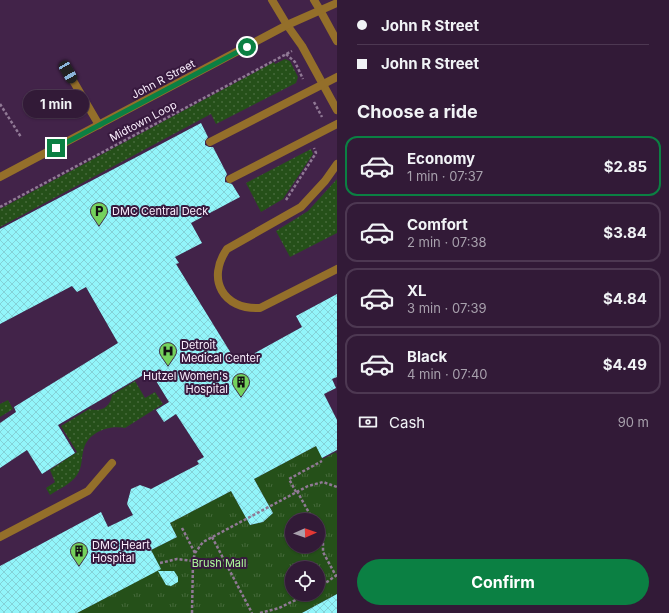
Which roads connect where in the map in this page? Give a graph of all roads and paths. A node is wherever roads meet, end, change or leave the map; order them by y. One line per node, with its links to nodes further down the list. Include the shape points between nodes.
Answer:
1 (272, 0): 5 (street)
2 (314, 0): 4 (street)
3 (337, 3): 4 (street, John R Street)
4 (320, 10): 5 (street, John R Street); 6 (street)
5 (287, 25): 7 (street); 18 (street, John R Street)
6 (337, 42)
7 (302, 46): 8 (path, Midtown Loop); 12 (street)
8 (285, 54): 11 (path, via 295,62); 26 (path, Midtown Loop)
9 (68, 72): 18 (street)
10 (337, 77): 12 (street)
11 (303, 79)
12 (323, 84): 15 (street); 20 (street)
13 (313, 100): 16 (path)
14 (0, 104): 19 (path)
15 (337, 110)
16 (322, 117)
17 (337, 124): 24 (street)
18 (99, 125): 23 (street, John R Street)
19 (21, 137)
20 (210, 142)
21 (313, 146): 25 (path, via 316,153)
22 (337, 164): 27 (street, via 301,207 227,250 221,259 218,280 229,300 248,309 260,308)
23 (0, 177)
24 (230, 179)
25 (285, 202)
26 (0, 207)
27 (337, 269)
28 (322, 461): 31 (path, via 288,479)
29 (112, 463): 34 (street, via 88,491)
30 (337, 487): 31 (path, via 330,483 316,483)
31 (296, 492): 32 (path); 35 (path)
32 (309, 513)
33 (182, 528): 36 (path)
34 (0, 537)
35 (212, 537): 36 (path, via 203,542); 44 (path)
36 (195, 553): 38 (path)
37 (324, 553): 40 (path)
38 (193, 561): 39 (path, via 177,559); 43 (path)
39 (160, 563)
40 (336, 575): 41 (path)
41 (325, 583)
42 (294, 601): 45 (path)
43 (192, 613)
44 (252, 613)
45 (260, 613)

